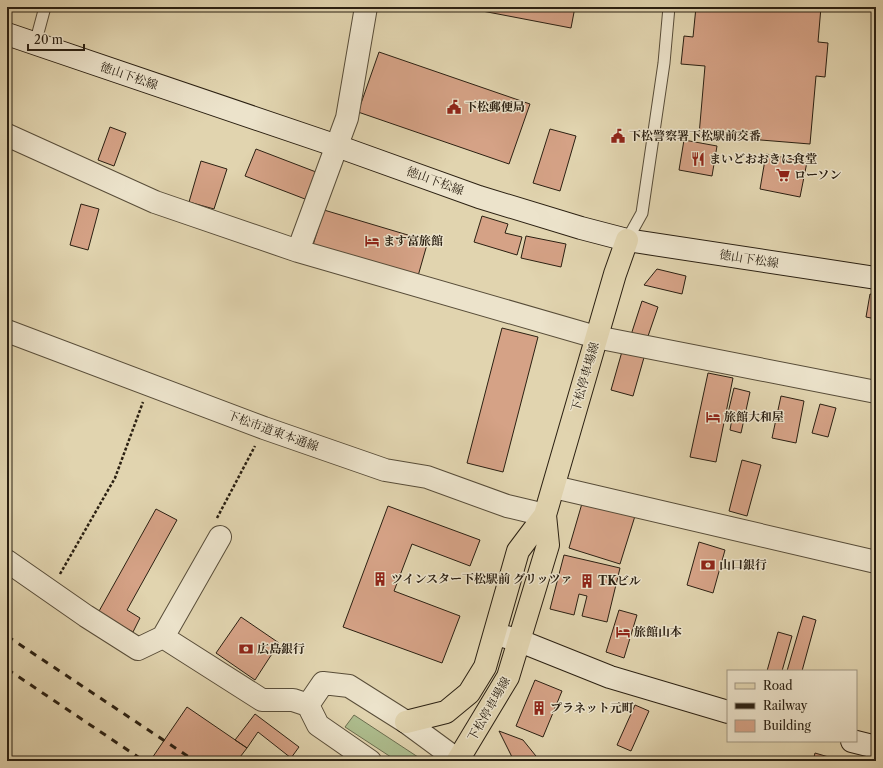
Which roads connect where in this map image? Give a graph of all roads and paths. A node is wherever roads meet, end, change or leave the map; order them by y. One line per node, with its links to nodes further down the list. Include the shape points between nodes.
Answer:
1 (44, 7): 5 (lane)
2 (366, 7): 7 (street, via 347,118)
3 (669, 7): 8 (lane, via 664,62 642,213)
4 (7, 34): 5 (street, 徳山下松線)
5 (35, 44): 7 (street, 徳山下松線)
6 (7, 135): 9 (street, via 156,202)
7 (337, 146): 8 (street, 徳山下松線, via 479,197); 9 (street)
8 (627, 240): 10 (street, 徳山下松線); 12 (main road, 下松停車場線)
9 (298, 252): 12 (street)
10 (876, 278)
11 (7, 331): 13 (street, 下松市道東本通線)
12 (596, 337): 14 (street); 16 (main road, 下松停車場線)
13 (150, 385): 15 (street, 下松市道東本通線); 21 (path, via 115,478)
14 (876, 392)
15 (264, 428): 17 (street, 下松市道東本通線, via 385,470 426,477 507,506); 18 (path, via 213,526)
16 (554, 487): 17 (main road, 下松停車場線); 20 (street)
17 (545, 515): 22 (main road, 下松停車場線, via 518,551); 24 (main road, 下松停車場線, via 548,545)
18 (220, 538): 23 (street)
19 (7, 561): 21 (street)
20 (876, 562)
21 (50, 591): 23 (street, via 138,649)
22 (496, 634): 24 (street); 27 (main road, 下松停車場線, via 485,667 469,693 446,712)
23 (163, 637): 25 (street, via 262,700 293,700)
24 (520, 641): 26 (street, via 610,676); 31 (main road, 下松停車場線, via 508,677)
25 (308, 705): 27 (street, via 323,683 349,686); 30 (street, via 318,726)
26 (727, 712)
27 (406, 722): 31 (street)
28 (857, 742): 29 (street)
29 (876, 746)
30 (370, 761)
31 (458, 761)

